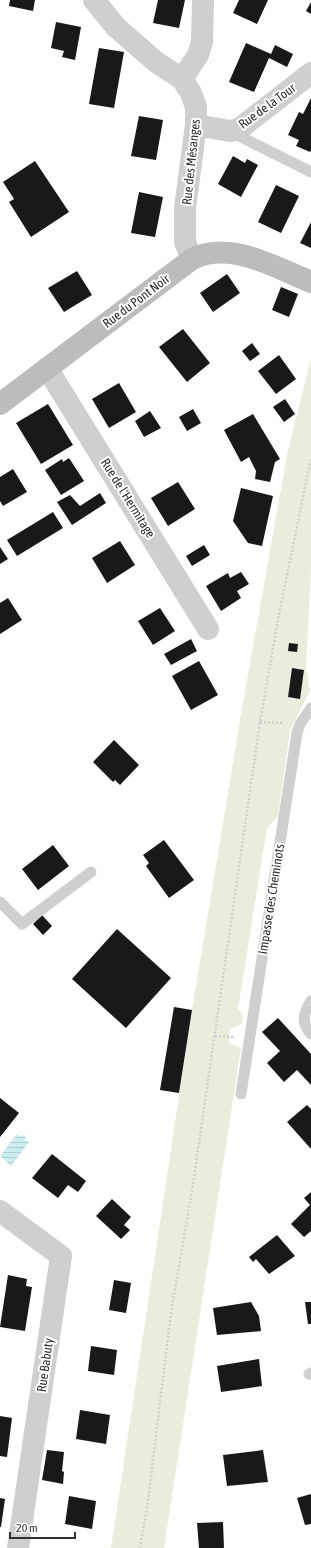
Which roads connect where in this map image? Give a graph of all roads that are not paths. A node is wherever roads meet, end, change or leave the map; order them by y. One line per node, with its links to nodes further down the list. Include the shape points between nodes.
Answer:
1 (94, 0): 4 (street, via 133,43)
2 (203, 0): 4 (street, via 202,42 198,54)
3 (311, 73): 6 (street, Rue de la Tour, via 239,129)
4 (182, 79): 5 (street, Rue des Mésanges, via 196,107)
5 (196, 125): 6 (street, Rue de la Tour); 8 (street, Rue des Mésanges, via 185,208 185,242)
6 (230, 131): 7 (lane)
7 (311, 172)
8 (192, 259): 9 (street, Rue du Pont Noir, via 210,252 226,252 250,258); 10 (street, Rue du Pont Noir)
9 (311, 282)
10 (48, 368): 11 (street, Rue du Pont Noir); 12 (street, Rue de l'Hermitage)
11 (0, 404)
12 (208, 628)
13 (311, 708): 18 (lane, Impasse des Cheminots, via 297,733)
14 (91, 872): 15 (lane, via 22,924)
15 (0, 902)
16 (311, 1001): 17 (lane, via 304,1012 306,1029)
17 (311, 1034)
18 (241, 1094)
19 (0, 1211): 20 (street, Rue Babuty, via 61,1256)
20 (18, 1548)

